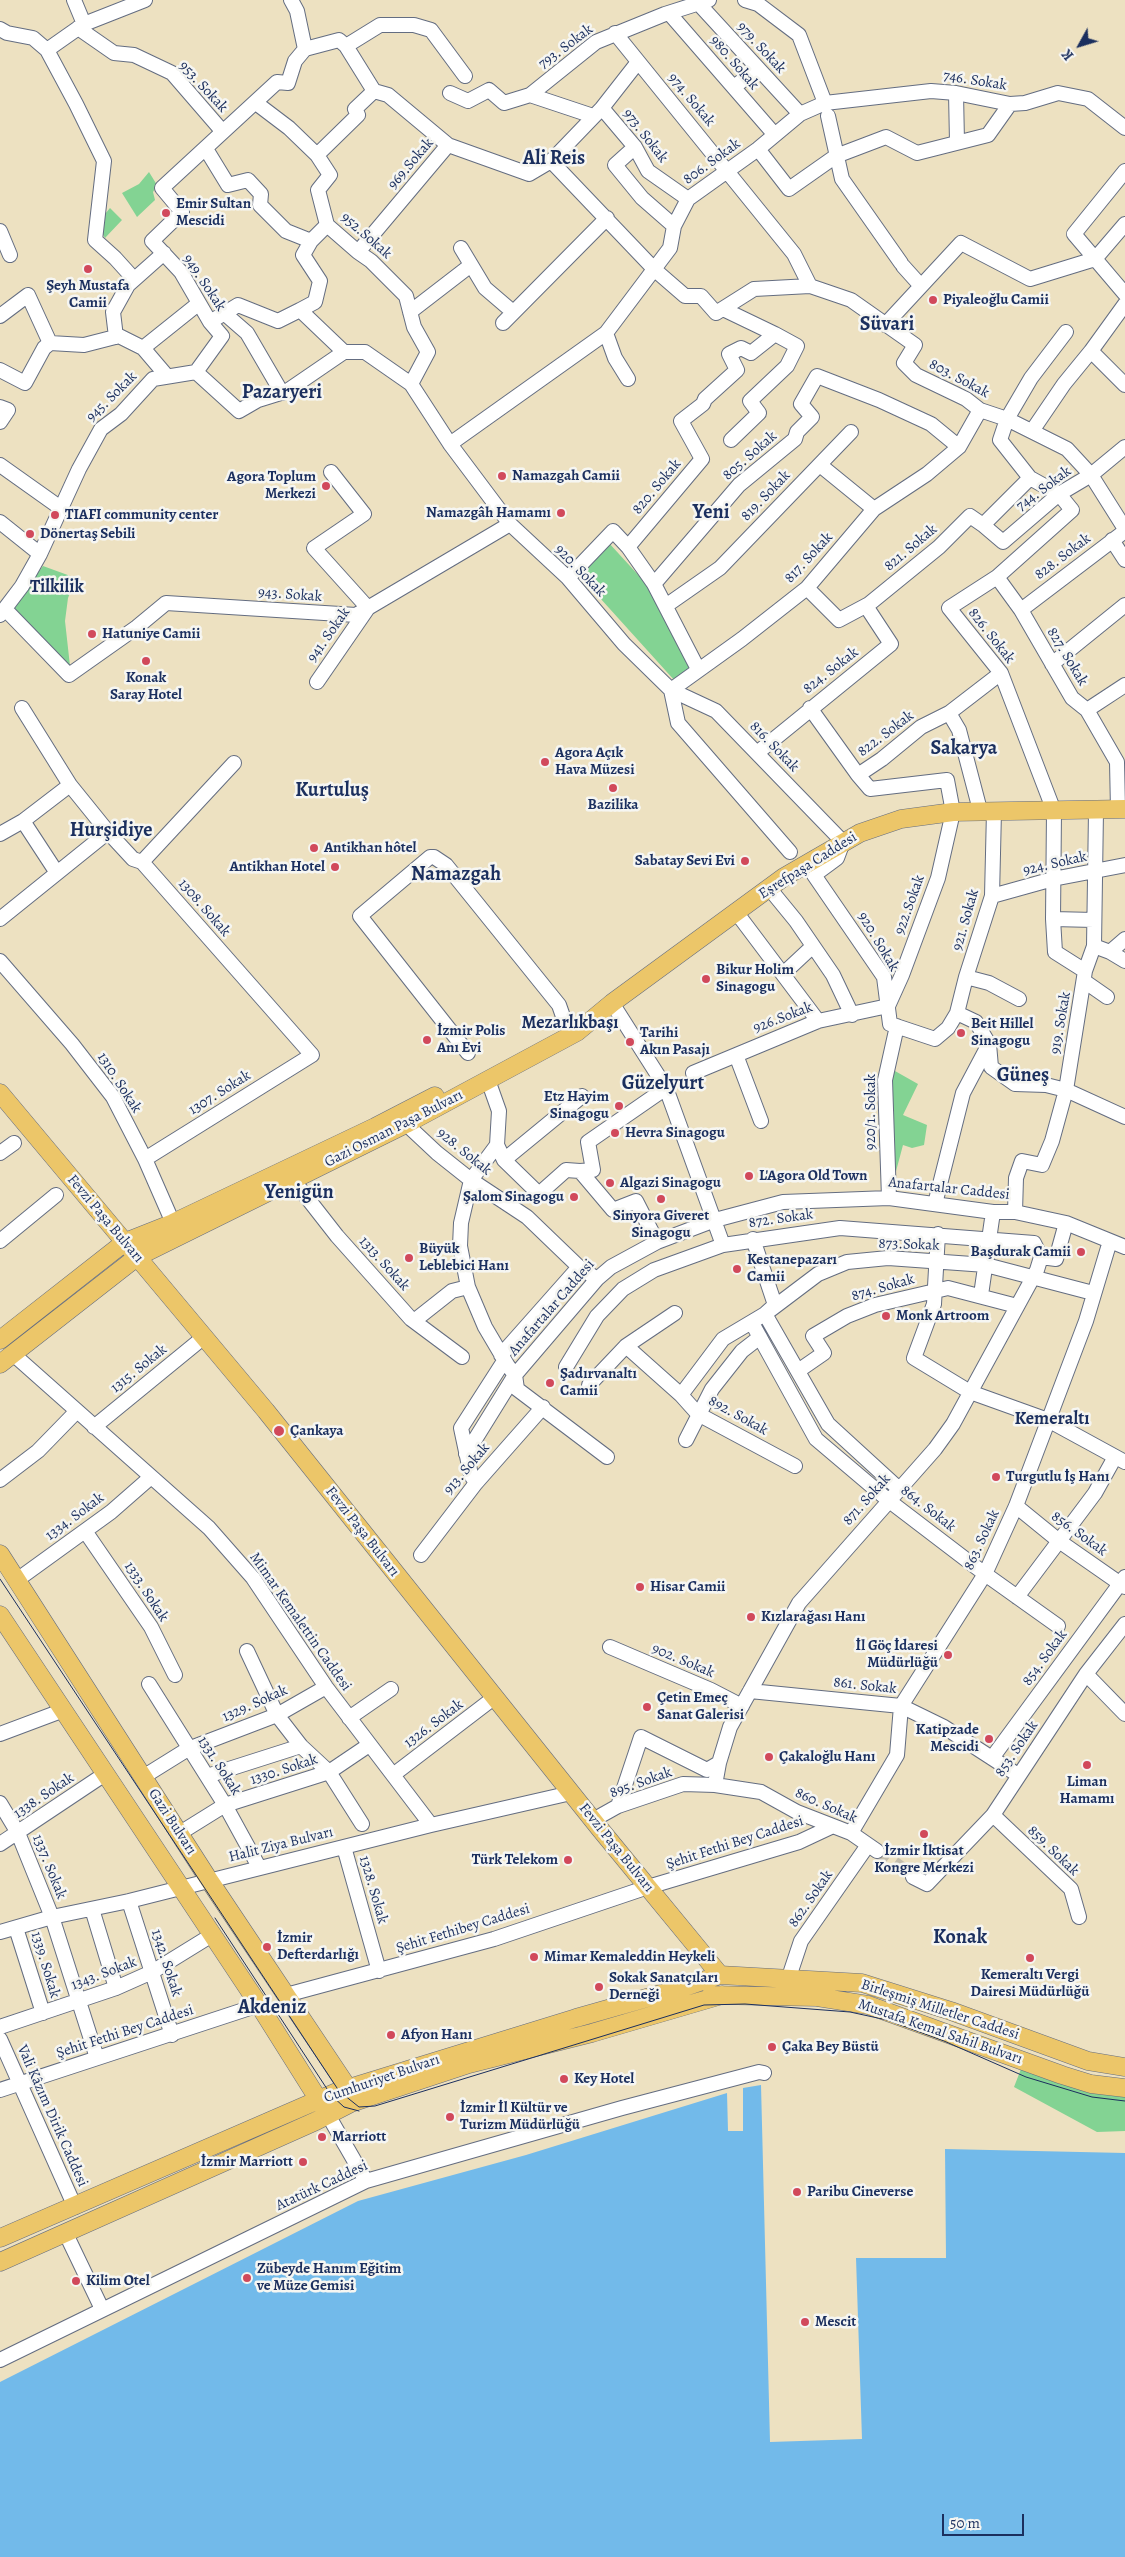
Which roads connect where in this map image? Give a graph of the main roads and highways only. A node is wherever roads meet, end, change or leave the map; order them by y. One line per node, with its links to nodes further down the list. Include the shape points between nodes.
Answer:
1 (1122, 810): 2 (main road, Eşrefpaşa Caddesi, via 987,810 901,818 843,842 812,868 784,877 612,1003)
2 (568, 1026): 4 (main road, Gazi Osman Paşa Bulvarı, via 375,1127 173,1223); 5 (main road, Gazi Osman Paşa Bulvarı, via 488,1080 406,1124)
3 (0, 1093): 4 (main road, Fevzi Paşa Bulvarı)
4 (125, 1242): 5 (main road, Fevzi Paşa Bulvarı); 6 (main road, Gazi Osman Paşa Bulvarı)
5 (137, 1257): 7 (main road, Gazi Osman Paşa Bulvarı); 10 (main road, Fevzi Paşa Bulvarı, via 278,1426)
6 (0, 1340)
7 (6, 1359)
8 (0, 1554): 15 (main road, Gazi Bulvarı, via 209,1880)
9 (0, 1615): 18 (main road, Gazi Bulvarı)
10 (720, 1975): 11 (main road, Cumhuriyet Bulvarı); 13 (main road, Birleşmiş Milletler Caddesi, via 842,1980 881,1988 1088,2061)
11 (682, 1988): 14 (main road, via 722,1985 845,1991 895,2003 1056,2062); 15 (main road, Cumhuriyet Bulvarı)
12 (722, 1995): 16 (main road, Mustafa Kemal Sahil Bulvarı, via 817,1998 868,2005 1062,2075 1091,2084); 17 (main road, Cumhuriyet Bulvarı, via 469,2064)
13 (1125, 2067)
14 (1125, 2081)
15 (348, 2088): 17 (main road); 18 (main road, Cumhuriyet Bulvarı)
16 (1125, 2088)
17 (374, 2095): 18 (main road, Cumhuriyet Bulvarı)
18 (324, 2108): 19 (main road, Cumhuriyet Bulvarı); 20 (main road, Cumhuriyet Bulvarı, via 66,2234)
19 (0, 2238)
20 (0, 2262)

